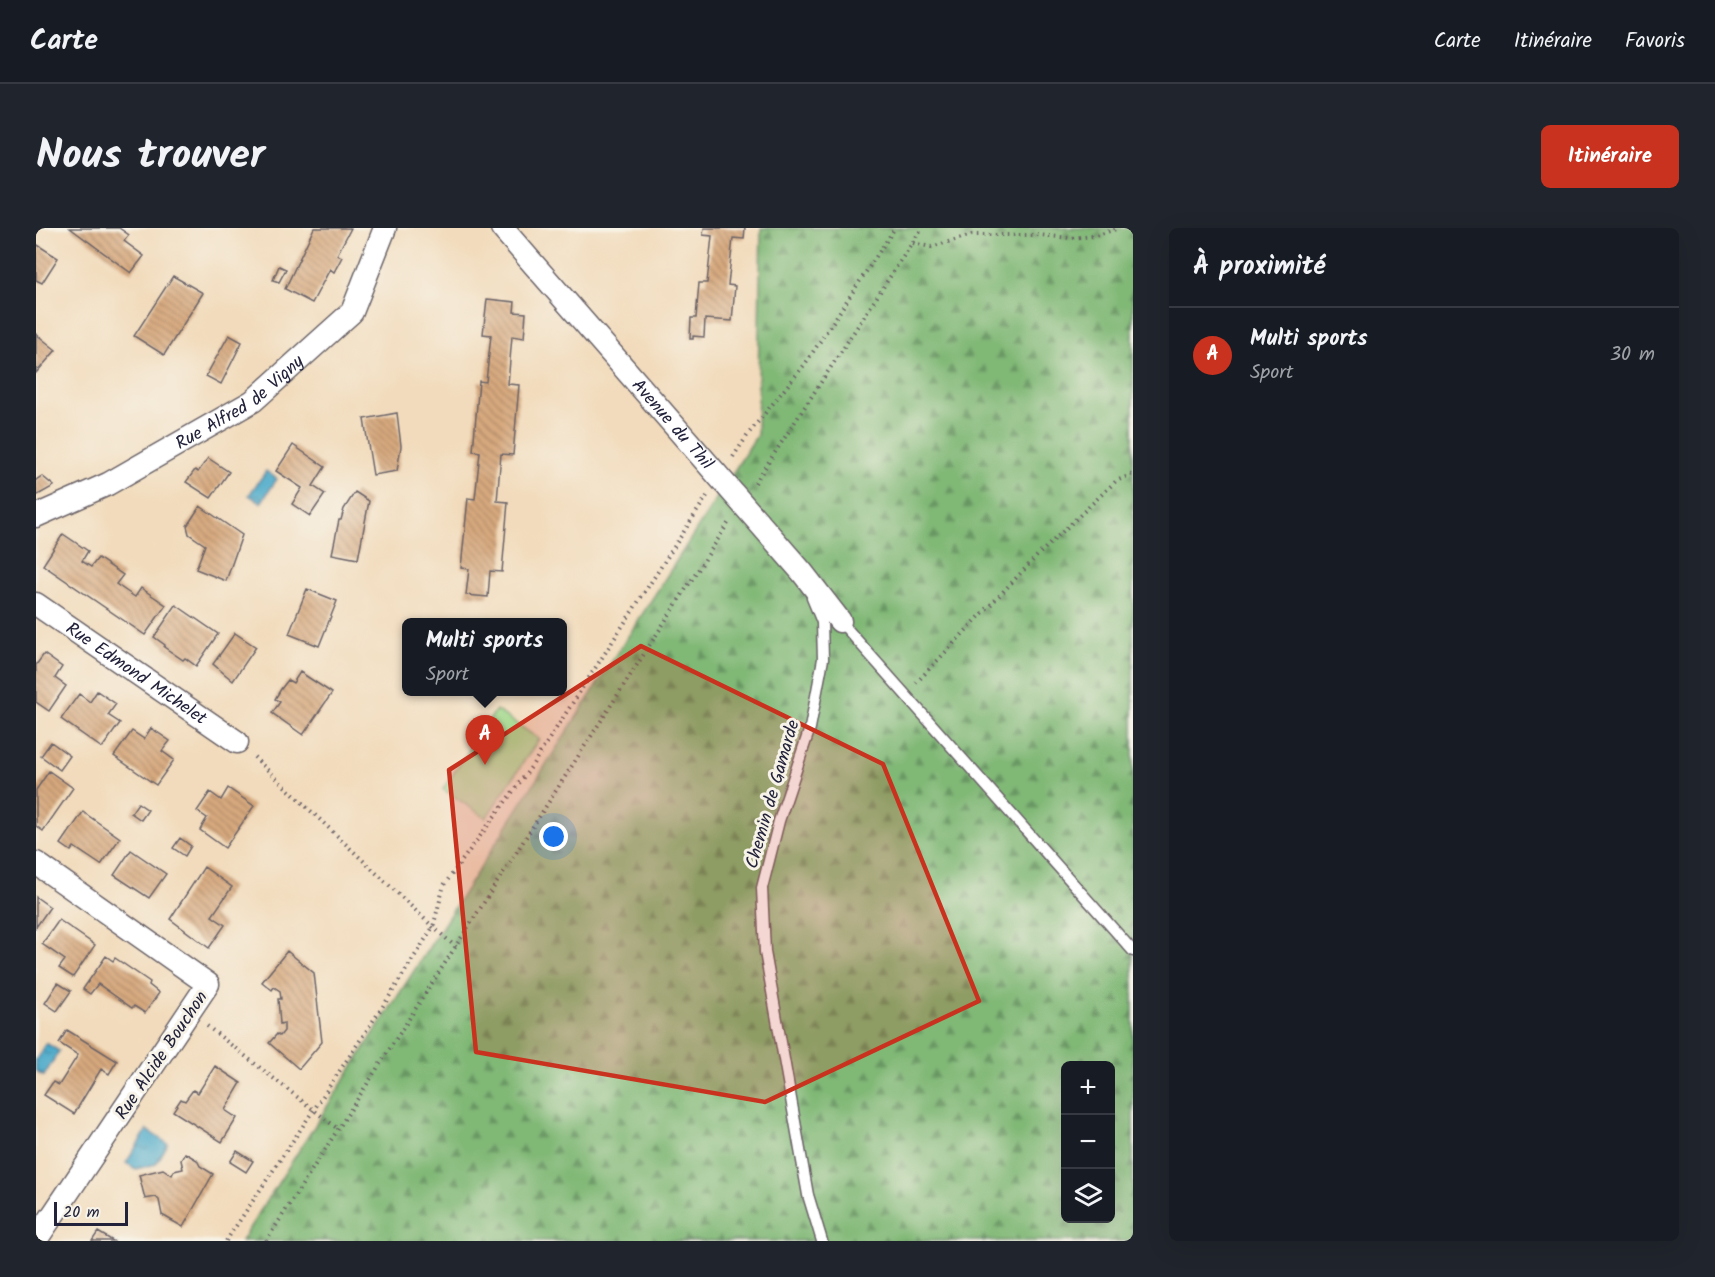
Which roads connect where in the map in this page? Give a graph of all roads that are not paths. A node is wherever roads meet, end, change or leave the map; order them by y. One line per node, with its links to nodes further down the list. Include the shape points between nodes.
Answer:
1 (385, 228): 3 (street, Rue Alfred de Vigny, via 352,312 253,401 108,484)
2 (502, 228): 4 (street, Avenue du Thil)
3 (36, 516)
4 (802, 572): 6 (street, Avenue du Thil); 13 (lane, Chemin de Gamarde, via 822,622 823,659 810,728 778,821 762,888 767,964 808,1195)
5 (36, 604): 7 (street, Rue Edmond Michelet)
6 (840, 621): 9 (lane)
7 (237, 742)
8 (36, 863): 12 (street, Rue Alcide Bouchon, via 208,984)
9 (1119, 935): 10 (lane); 11 (lane)
10 (1133, 939)
11 (1133, 951)
12 (36, 1240)
13 (822, 1241)

